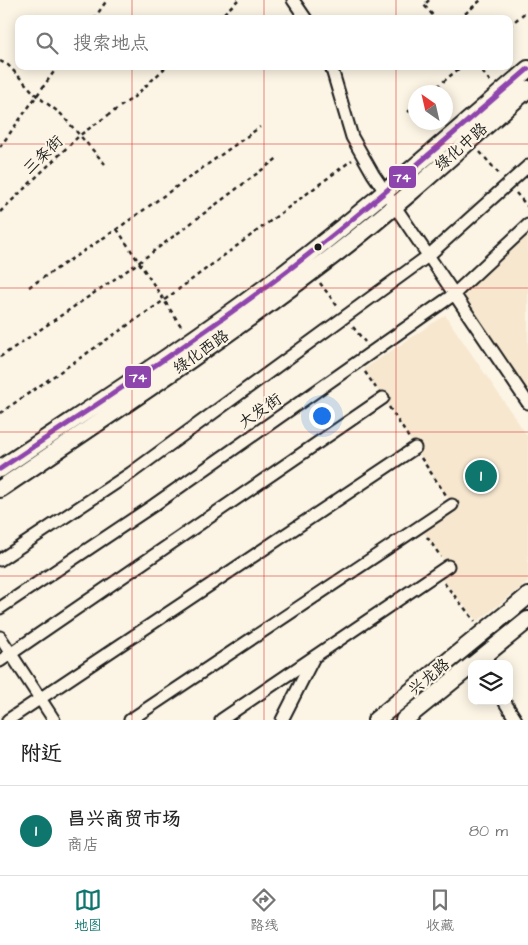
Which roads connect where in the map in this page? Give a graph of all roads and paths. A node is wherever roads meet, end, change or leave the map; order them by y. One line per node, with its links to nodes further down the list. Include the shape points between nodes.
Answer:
1 (107, 0): 7 (path)
2 (238, 0): 8 (path)
3 (293, 0): 9 (street)
4 (429, 0): 10 (path, via 424,4)
5 (481, 0): 11 (path)
6 (528, 10): 12 (path)
7 (97, 15)
8 (222, 15)
9 (303, 15)
10 (433, 15)
11 (464, 15)
12 (513, 23)
13 (0, 61): 23 (path, via 8,65)
14 (528, 69): 22 (main road, 绿化中路)
15 (55, 70): 23 (path)
16 (163, 70): 25 (path, 三条街, via 134,98)
17 (332, 70): 27 (street, via 352,137)
18 (457, 70): 20 (path)
19 (481, 70): 22 (path)
20 (439, 85)
21 (528, 89): 31 (main road, 绿化中路)
22 (501, 92): 31 (main road, 绿化中路)
23 (37, 96): 25 (path, via 61,114); 26 (path)
24 (260, 127): 34 (path)
25 (80, 135): 29 (path); 32 (path, 三条街)
26 (0, 147)
27 (361, 153): 31 (street); 39 (path)
28 (279, 157): 36 (path)
29 (105, 164)
30 (528, 166): 35 (street)
31 (390, 199): 35 (street); 40 (main road, 绿化西路); 48 (main road, 绿化西路, via 338,252 274,300)
32 (0, 212)
33 (528, 225): 38 (street, 大发街)
34 (116, 229): 36 (path); 37 (path)
35 (428, 256): 38 (street); 51 (street, via 131,473)
36 (138, 263): 39 (path); 41 (path)
37 (29, 287)
38 (453, 295): 42 (street, 大发街); 44 (street)
39 (163, 301): 40 (path); 45 (path)
40 (191, 341): 47 (main road, 绿化西路)
41 (0, 357)
42 (358, 362): 43 (path); 55 (street, 大发街)
43 (383, 398): 46 (path); 59 (street)
44 (528, 403)
45 (0, 413)
46 (415, 448): 49 (path); 64 (street)
47 (0, 469)
48 (0, 489)
49 (452, 505): 50 (street)
50 (419, 526): 52 (path); 68 (street)
51 (0, 560)
52 (448, 566): 53 (street)
53 (437, 574): 57 (path); 60 (street)
54 (528, 596): 57 (main road, 兴龙路)
55 (0, 608)
56 (528, 620): 61 (main road, 兴龙路)
57 (484, 632): 71 (main road, 兴龙路)
58 (0, 637): 59 (street)
59 (11, 654): 62 (street); 64 (street)
60 (315, 656): 69 (street); 70 (street)
61 (480, 660)
62 (0, 661)
63 (468, 669): 72 (main road, 兴龙路)
64 (39, 698): 66 (street); 67 (street)
65 (507, 705): 73 (street)
66 (8, 720)
67 (54, 720)
68 (130, 720)
69 (221, 720)
70 (282, 720)
71 (376, 720)
72 (404, 720)
73 (516, 720)

